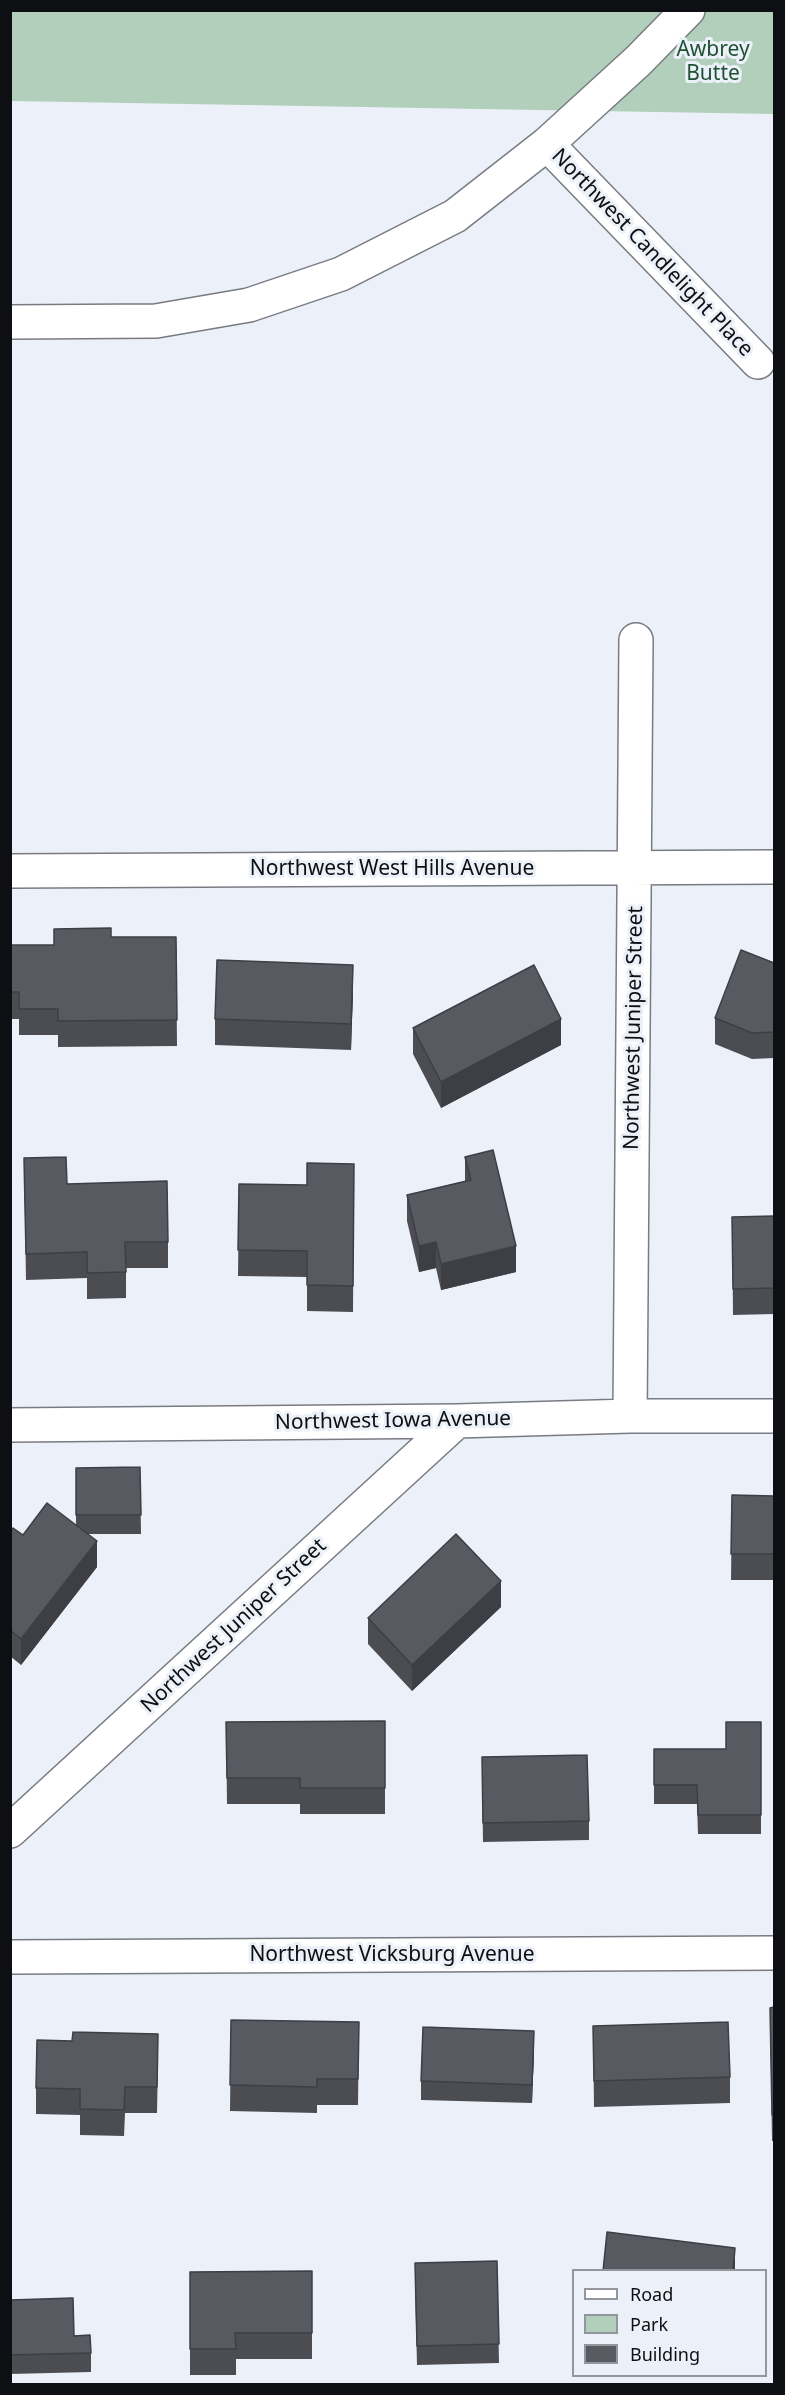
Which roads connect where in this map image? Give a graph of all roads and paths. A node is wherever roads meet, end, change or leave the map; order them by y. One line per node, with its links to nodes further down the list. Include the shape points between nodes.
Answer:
1 (688, 10): 2 (street)
2 (547, 144): 3 (street, via 455,216 340,274 249,305 156,321); 4 (street, Northwest Candlelight Place)
3 (10, 322)
4 (758, 362)
5 (636, 640): 6 (street, Northwest Juniper Street)
6 (635, 867): 7 (street, Northwest West Hills Avenue); 8 (street, Northwest West Hills Avenue); 9 (street, Northwest Juniper Street)
7 (774, 867)
8 (10, 871)
9 (630, 1416): 10 (street, Northwest Iowa Avenue); 11 (street, Northwest Iowa Avenue)
10 (774, 1416)
11 (457, 1421): 12 (street, Northwest Iowa Avenue); 13 (street, Northwest Juniper Street)
12 (10, 1425)
13 (10, 1831)
14 (774, 1953): 15 (street, Northwest Vicksburg Avenue)
15 (10, 1956)

